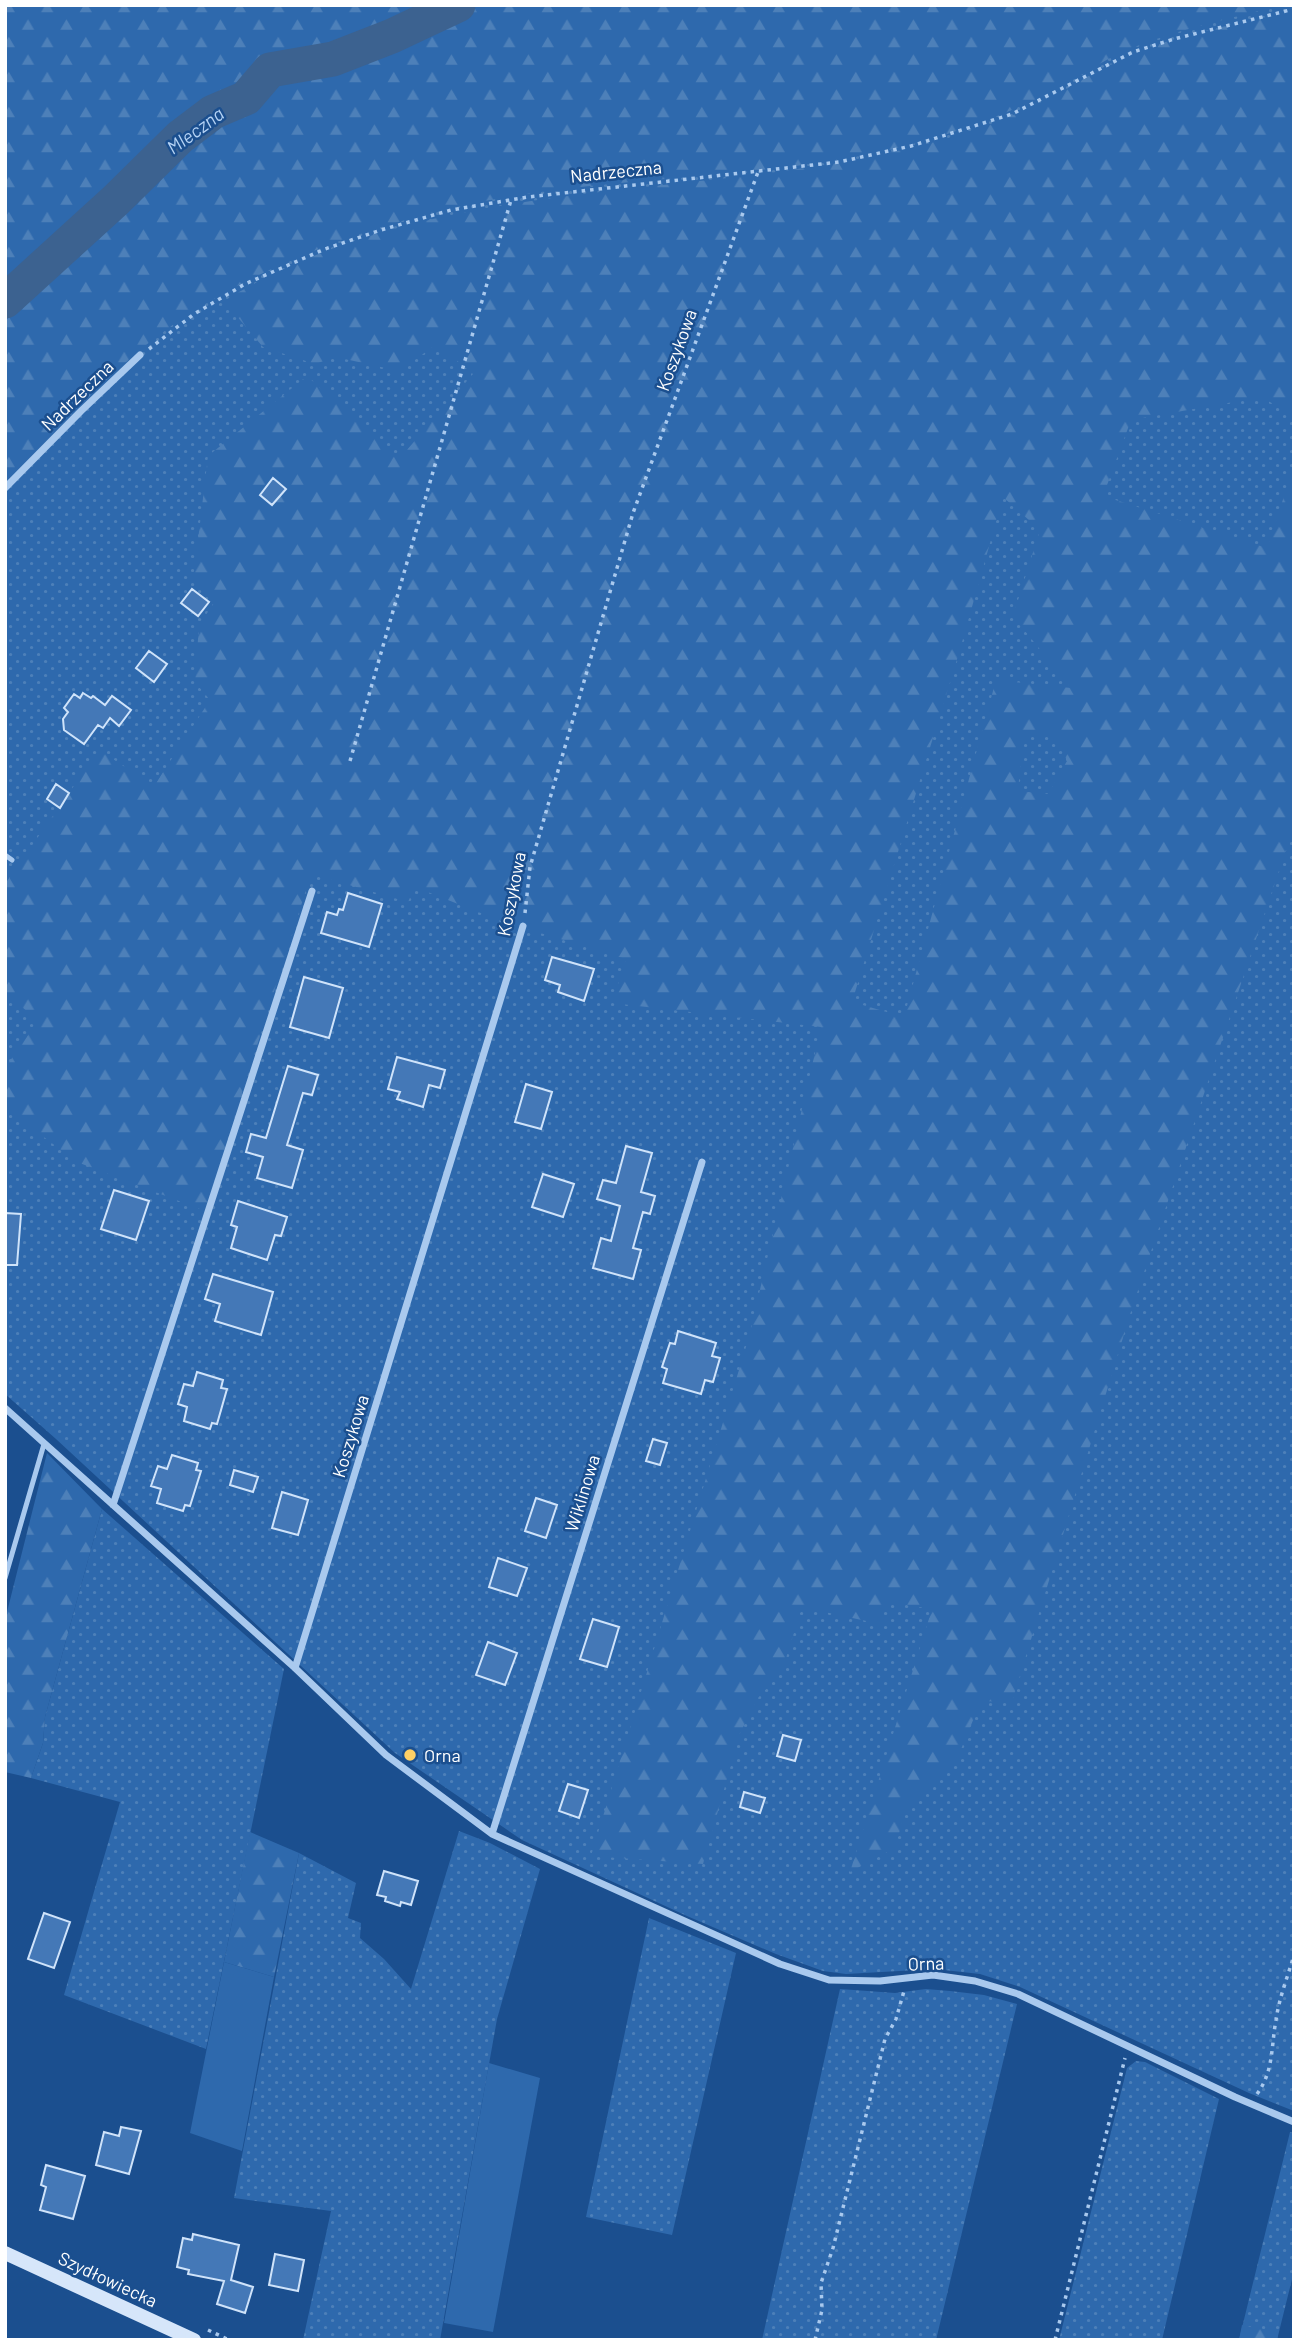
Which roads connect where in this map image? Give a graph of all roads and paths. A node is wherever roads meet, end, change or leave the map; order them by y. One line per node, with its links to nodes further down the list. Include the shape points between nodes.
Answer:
1 (1294, 9): 2 (path, Nadrzeczna, via 1133,52 1012,114 974,128 839,162)
2 (758, 172): 3 (path, Nadrzeczna); 10 (path, Koszykowa, via 633,513 530,867)
3 (511, 200): 4 (path, Nadrzeczna, via 451,210 325,249 245,284 194,314); 6 (path)
4 (140, 355): 5 (street, Nadrzeczna)
5 (5, 488)
6 (350, 761)
7 (5, 855): 8 (lane)
8 (12, 860)
9 (312, 891): 14 (street)
10 (523, 926): 16 (street, Koszykowa)
11 (702, 1162): 17 (street, Wiklinowa)
12 (5, 1408): 13 (street, Orna)
13 (44, 1444): 14 (street, Orna); 15 (lane)
14 (113, 1505): 16 (street, Orna)
15 (5, 1578)
16 (295, 1668): 17 (street, Orna, via 386,1755)
17 (492, 1834): 19 (street, Orna, via 780,1964 829,1980)
18 (1294, 1955): 21 (path, via 1276,2019 1272,2063)
19 (907, 1979): 20 (street, Orna, via 933,1975 975,1981 1017,1994); 26 (path, via 885,2039 821,2283 822,2310)
20 (1128, 2046): 21 (street, Orna); 27 (path)
21 (1251, 2103): 22 (street, Orna)
22 (1294, 2122)
23 (5, 2253): 24 (street, Szydłowiecka)
24 (179, 2337): 25 (street, Szydłowiecka)
25 (194, 2340)
26 (815, 2340)
27 (1055, 2340)

